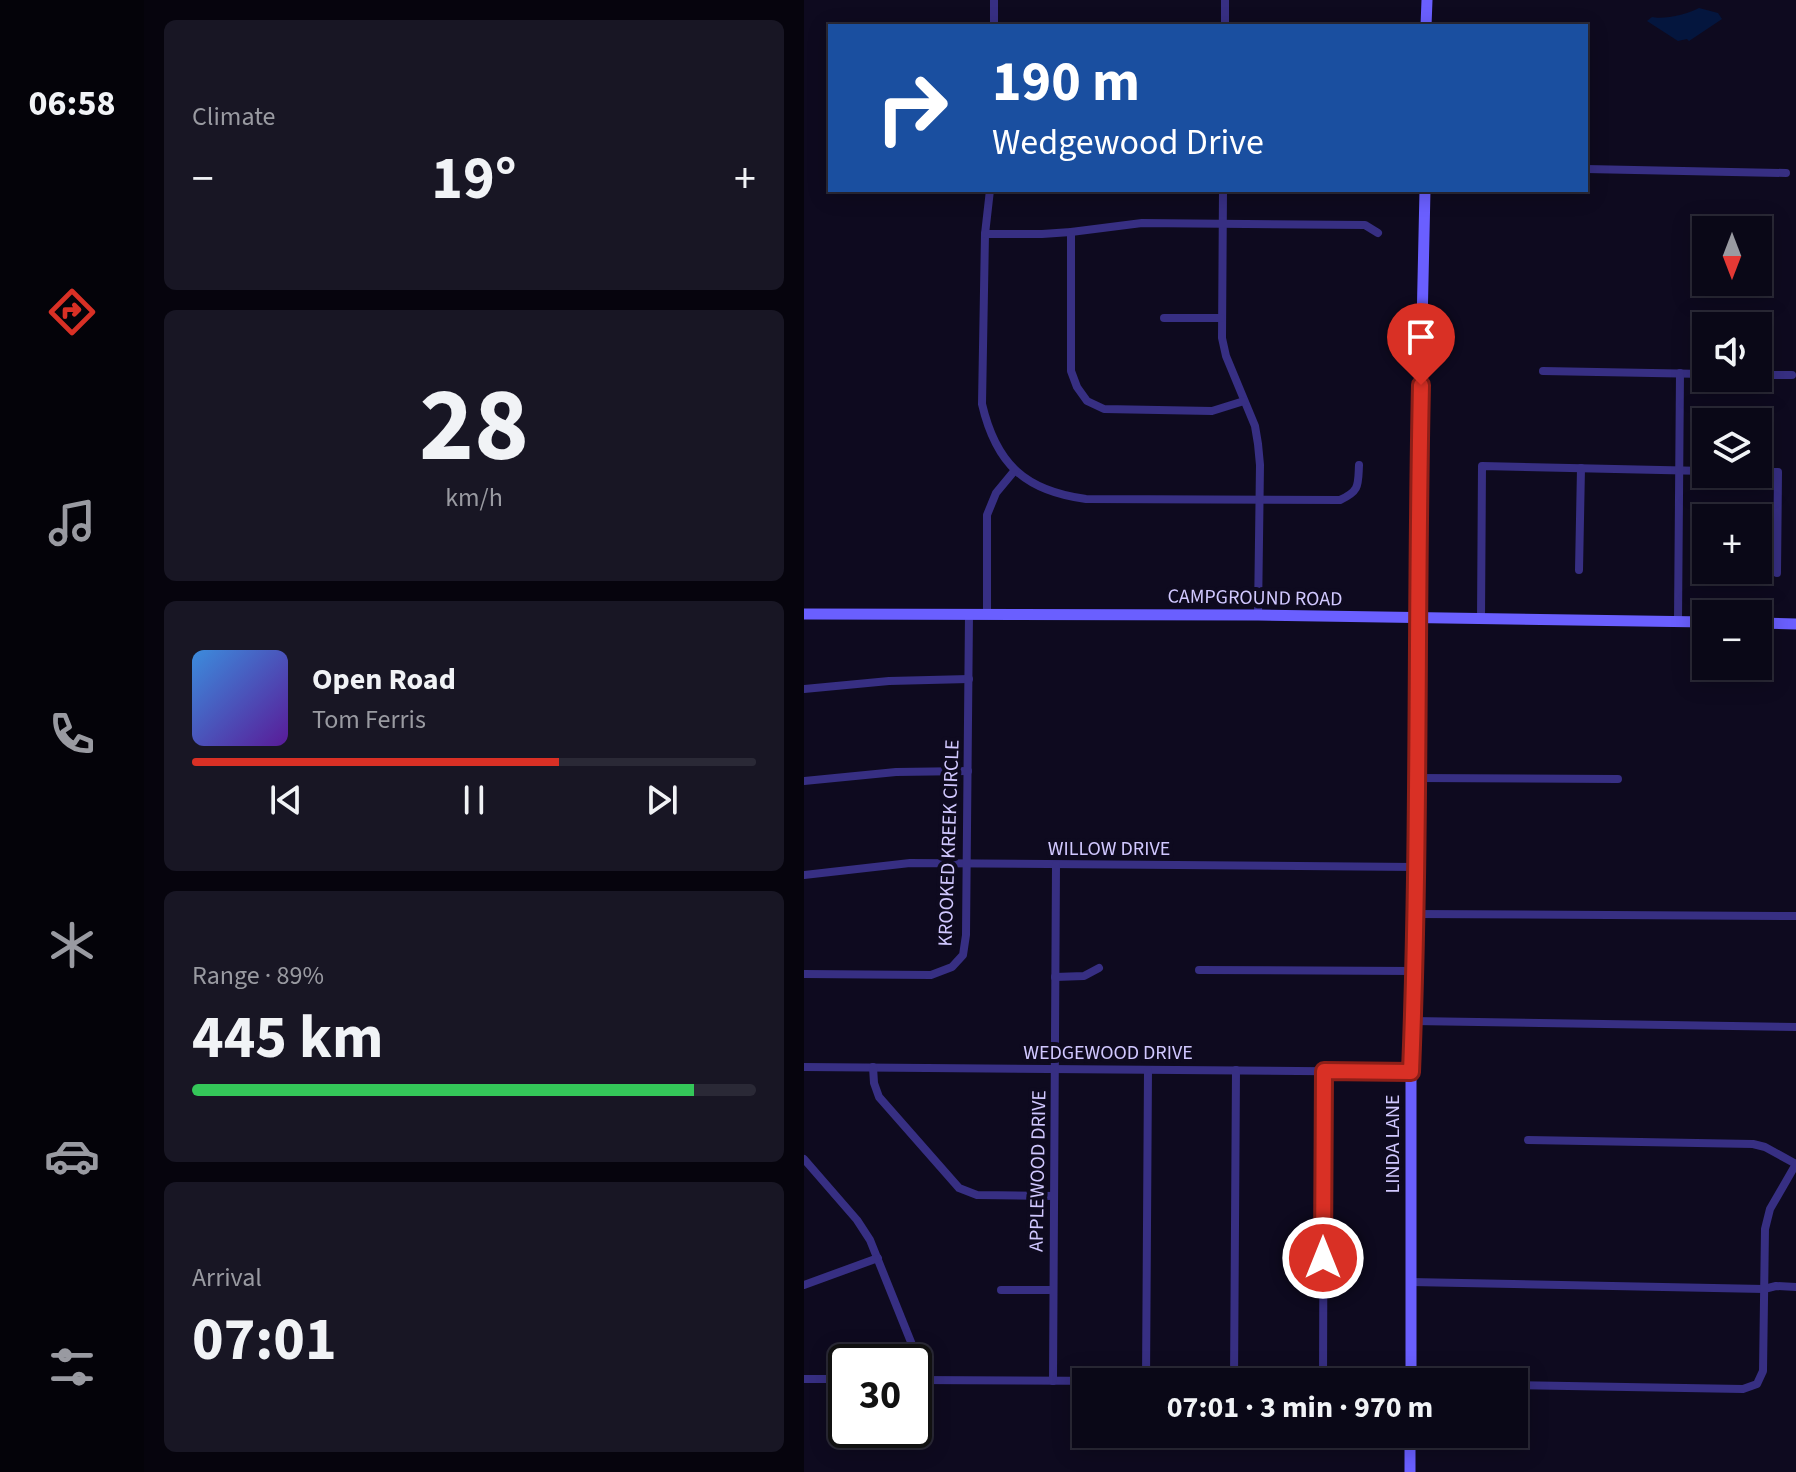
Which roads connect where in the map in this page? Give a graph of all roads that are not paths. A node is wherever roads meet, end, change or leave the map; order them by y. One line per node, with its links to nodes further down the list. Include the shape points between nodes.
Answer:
1 (994, 0): 4 (street)
2 (1225, 0): 5 (street)
3 (1427, 0): 6 (street)
4 (994, 24)
5 (1225, 24)
6 (1426, 24)
7 (1588, 169): 8 (street)
8 (1786, 173)
9 (990, 192): 15 (street)
10 (1223, 192): 12 (street)
11 (1425, 192): 37 (street, LINDA LANE)
12 (1223, 224): 13 (street, via 1142,223); 14 (street, via 1365,225); 17 (street)
13 (1071, 232): 15 (street); 23 (street, via 1071,371 1087,401 1104,409 1212,411)
14 (1378, 233)
15 (985, 234): 26 (street, via 982,404 997,448)
16 (1164, 318): 17 (street)
17 (1221, 318): 23 (street, via 1226,356)
18 (1543, 371): 19 (street)
19 (1680, 373): 20 (street); 27 (street)
20 (1692, 373)
21 (1772, 375): 22 (street)
22 (1792, 375)
23 (1244, 401): 30 (street, via 1258,444)
24 (1359, 465): 30 (street, via 1358,486 1340,500)
25 (1581, 468): 27 (street); 31 (street); 38 (street, via 1482,466)
26 (1015, 470): 30 (street, via 1049,492 1086,499); 35 (street, via 987,515)
27 (1679, 470): 28 (street); 39 (street)
28 (1692, 470)
29 (1772, 472): 32 (street, via 1778,472)
30 (1260, 499): 36 (street)
31 (1579, 570)
32 (1777, 573)
33 (804, 614): 34 (street, CAMPGROUND ROAD)
34 (969, 614): 35 (street, CAMPGROUND ROAD); 43 (street, KROOKED KREEK CIRCLE)
35 (987, 614): 36 (street, CAMPGROUND ROAD)
36 (1258, 615): 37 (street, CAMPGROUND ROAD)
37 (1418, 618): 38 (street, CAMPGROUND ROAD); 46 (street, LINDA LANE)
38 (1481, 619): 39 (street, CAMPGROUND ROAD)
39 (1678, 621): 40 (street, CAMPGROUND ROAD)
40 (1692, 622)
41 (1772, 623): 42 (street)
42 (1796, 624)
43 (969, 679): 44 (street); 45 (street, KROOKED KREEK CIRCLE)
44 (804, 689)
45 (968, 771): 48 (street); 49 (street, KROOKED KREEK CIRCLE)
46 (1417, 778): 47 (street); 51 (street, LINDA LANE)
47 (1618, 779)
48 (804, 781)
49 (967, 864): 50 (street, WILLOW DRIVE); 52 (street, WILLOW DRIVE, via 910,863); 58 (street, KROOKED KREEK CIRCLE, via 966,935 963,955 952,967 931,975)
50 (1056, 865): 51 (street, WILLOW DRIVE); 59 (street, APPLEWOOD DRIVE)
51 (1415, 867): 53 (street, LINDA LANE)
52 (804, 875)
53 (1414, 914): 54 (street); 57 (street, LINDA LANE)
54 (1796, 916)
55 (1099, 968): 59 (street, via 1084,976)
56 (1199, 970): 57 (street)
57 (1413, 971): 60 (street, LINDA LANE)
58 (804, 974)
59 (1055, 977): 64 (street, APPLEWOOD DRIVE)
60 (1413, 1021): 61 (street); 68 (street, LINDA LANE)
61 (1796, 1027)
62 (804, 1067): 63 (street, WEDGEWOOD DRIVE)
63 (873, 1067): 64 (street, WEDGEWOOD DRIVE); 72 (street, via 879,1097 959,1188 977,1195)
64 (1055, 1069): 65 (street, WEDGEWOOD DRIVE); 72 (street, APPLEWOOD DRIVE)
65 (1148, 1070): 66 (street, WEDGEWOOD DRIVE); 81 (street)
66 (1236, 1070): 67 (street, WEDGEWOOD DRIVE); 82 (street)
67 (1324, 1071): 68 (street, WEDGEWOOD DRIVE); 83 (street)
68 (1411, 1072): 74 (street, LINDA LANE)
69 (1528, 1140): 71 (street, via 1753,1144)
70 (804, 1159): 73 (street, via 857,1220)
71 (1796, 1164): 77 (street, via 1770,1209)
72 (1054, 1196): 79 (street, APPLEWOOD DRIVE)
73 (878, 1258): 75 (street); 80 (street)
74 (1411, 1282): 77 (street); 84 (street, LINDA LANE)
75 (804, 1285)
76 (1796, 1287): 77 (street)
77 (1764, 1289): 90 (street, via 1763,1371 1757,1384 1743,1389)
78 (1001, 1290): 79 (street)
79 (1053, 1290): 88 (street, APPLEWOOD DRIVE)
80 (912, 1344)
81 (1146, 1368)
82 (1234, 1368)
83 (1323, 1368)
84 (1411, 1368)
85 (804, 1379): 86 (street)
86 (828, 1379)
87 (932, 1380): 88 (street)
88 (1053, 1381): 89 (street)
89 (1072, 1381)
90 (1528, 1385)
91 (1410, 1448): 92 (street)
92 (1410, 1472)

